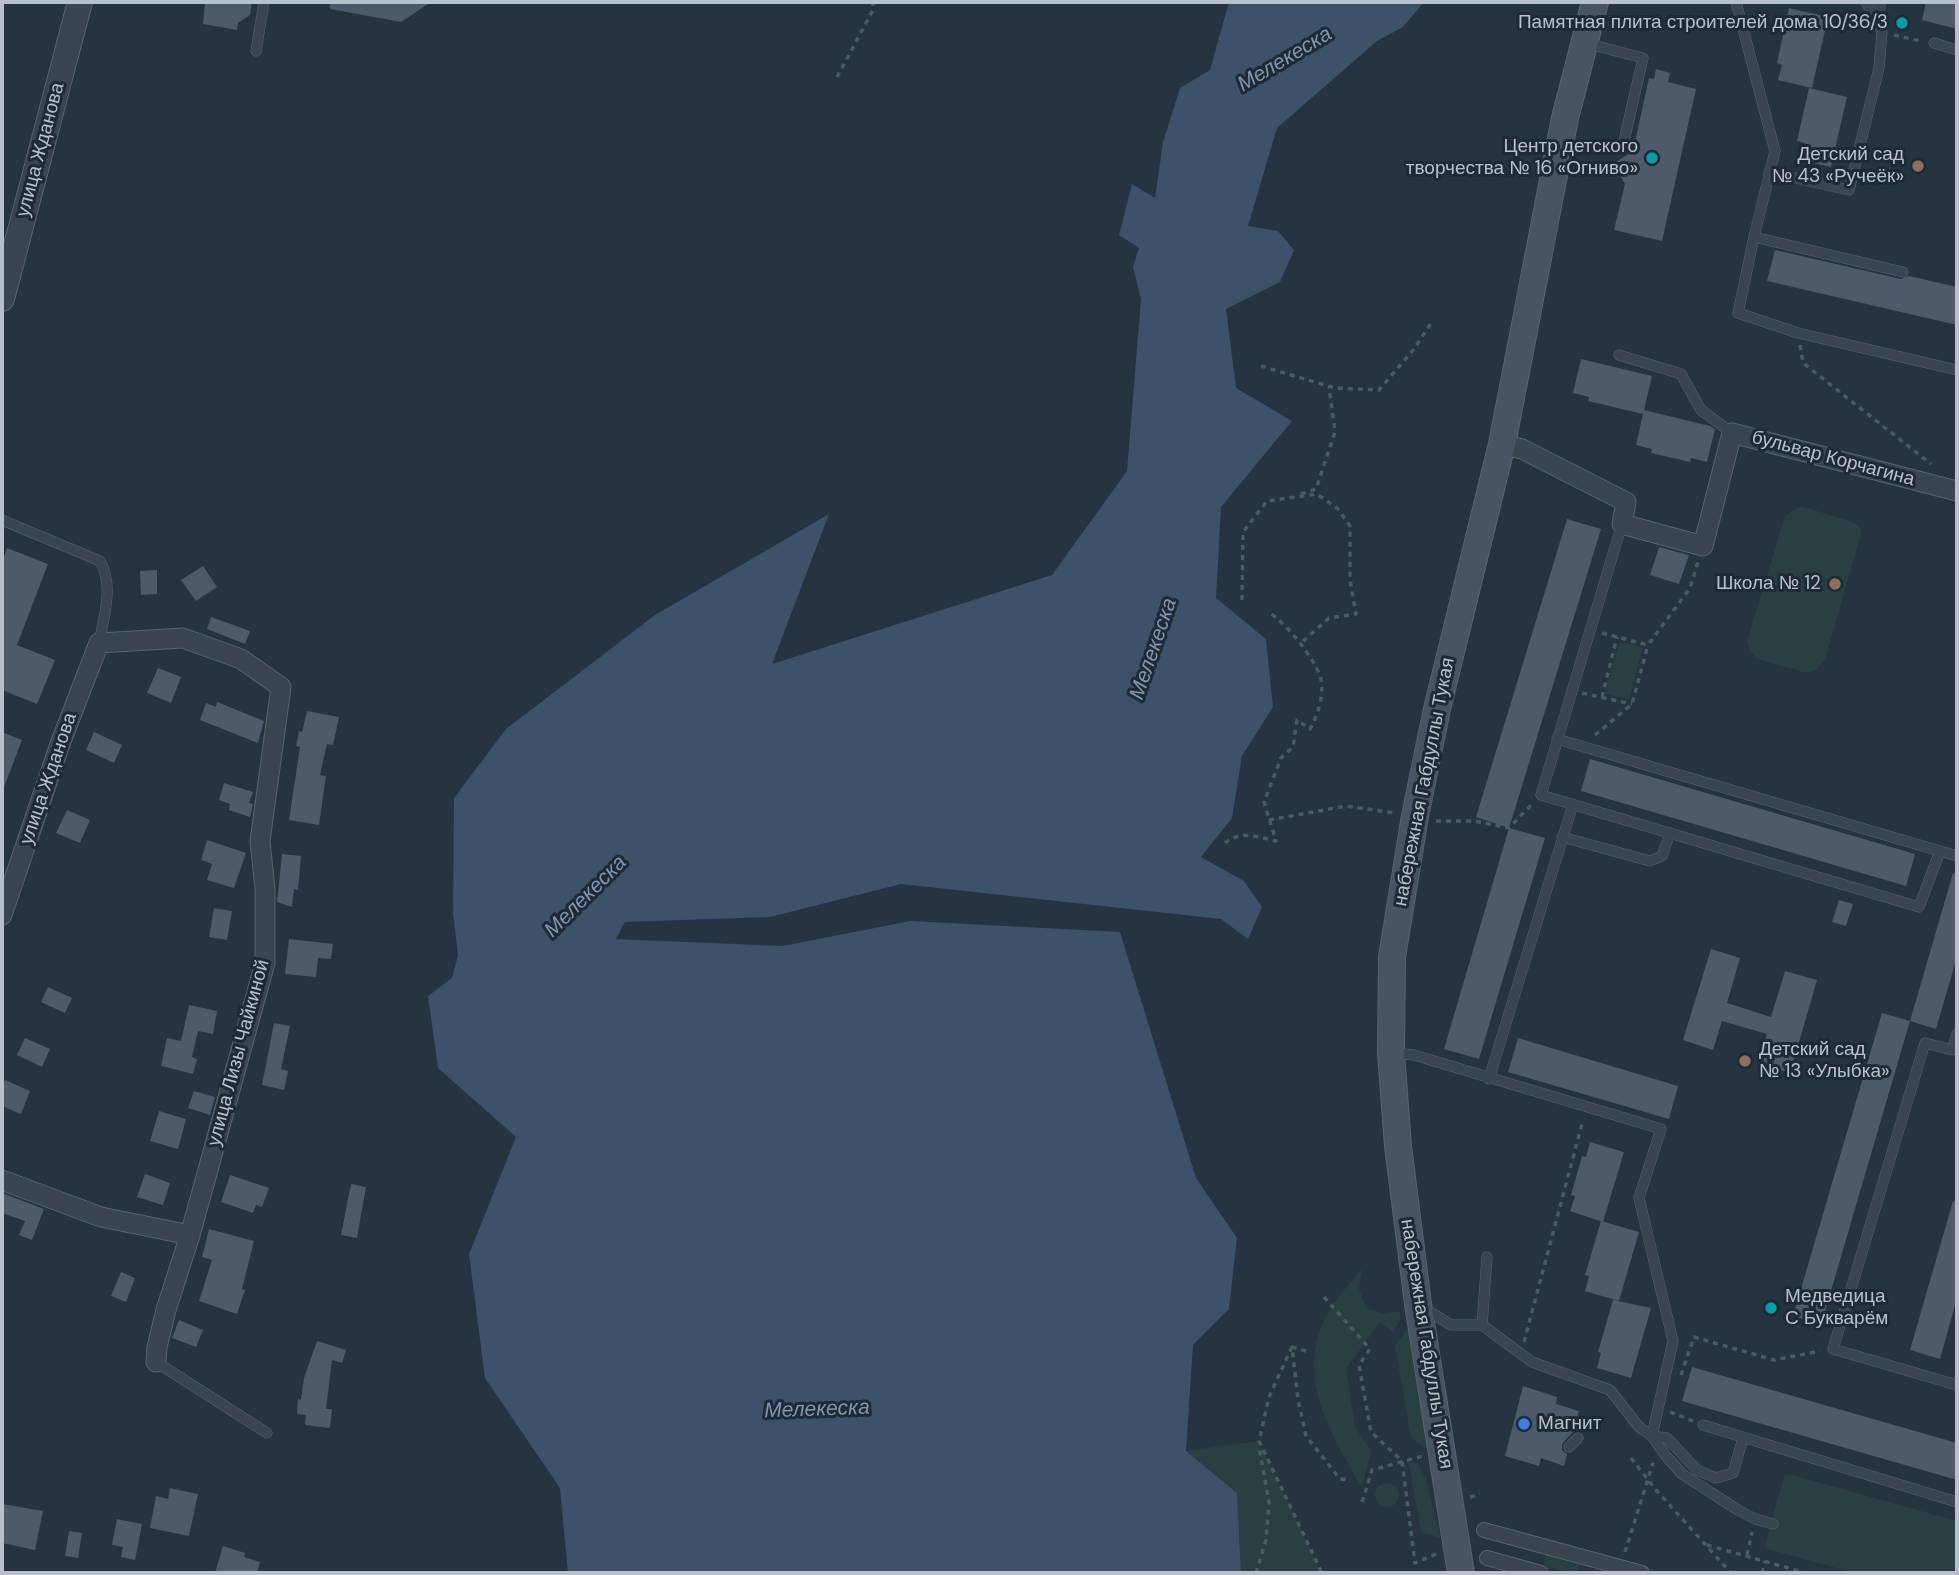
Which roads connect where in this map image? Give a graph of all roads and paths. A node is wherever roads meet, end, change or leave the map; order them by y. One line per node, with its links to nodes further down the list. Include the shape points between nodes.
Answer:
1 (80, 2): 19 (street, улица Жданова)
2 (264, 2): 13 (lane)
3 (873, 2): 14 (path)
4 (1595, 2): 10 (main road, набережная Габдуллы Тукая)
5 (1736, 2): 16 (lane, via 1774,150)
6 (1866, 2): 8 (lane)
7 (1881, 2): 8 (lane)
8 (1877, 22): 9 (lane)
9 (1882, 32): 11 (path); 16 (lane, via 1879,68 1849,190)
10 (1584, 43): 15 (lane, via 1643,58); 27 (main road, набережная Габдуллы Тукая, via 1565,118)
11 (1934, 43): 12 (lane)
12 (1957, 50)
13 (256, 51)
14 (837, 77)
15 (1623, 145)
16 (1769, 172): 17 (lane)
17 (1754, 237): 18 (lane); 21 (lane, via 1738,313)
18 (1903, 272)
19 (2, 299)
20 (1431, 323): 25 (path, via 1379,390)
21 (1798, 333): 24 (lane); 28 (path, via 1803,363)
22 (1619, 355): 26 (lane, via 1681,374 1701,410)
23 (1261, 366): 25 (path)
24 (1957, 370)
25 (1329, 386): 30 (path, via 1335,432 1316,489)
26 (1732, 433): 29 (street, бульвар Корчагина); 33 (street, бульвар Корчагина)
27 (1502, 444): 32 (street, via 1522,449 1626,502); 54 (main road, набережная Габдуллы Тукая, via 1437,709 1416,816 1392,957)
28 (1937, 469)
29 (1957, 491)
30 (1292, 497): 34 (path, via 1267,501 1243,532); 39 (path, via 1317,494 1338,509 1350,526 1350,580 1356,614 1329,618)
31 (2, 520): 38 (lane, via 100,561 107,573)
32 (1622, 524): 33 (street); 36 (lane)
33 (1703, 546): 40 (path, via 1690,589)
34 (1242, 600)
35 (1268, 612): 39 (path)
36 (1590, 630): 37 (path); 41 (lane)
37 (1617, 637): 40 (path); 42 (path)
38 (99, 643): 52 (street, улица Жданова); 58 (street, улица Лизы Чайкиной, via 183,638 241,659 281,687 260,841 265,963)
39 (1300, 644): 49 (path, via 1322,685 1316,717 1310,729 1297,720 1293,747 1281,758 1264,802 1276,841 1249,834)
40 (1648, 645): 43 (path)
41 (1572, 691): 42 (path); 44 (lane)
42 (1602, 697): 43 (path)
43 (1632, 704): 45 (path)
44 (1557, 739): 45 (lane); 46 (lane, via 1541,795)
45 (1582, 747): 50 (lane)
46 (1573, 804): 47 (lane); 48 (lane)
47 (1670, 833): 48 (lane, via 1662,856 1650,862); 50 (lane, via 1919,907)
48 (1562, 836): 55 (lane)
49 (1225, 843)
50 (1940, 851): 51 (lane)
51 (1957, 856)
52 (2, 915)
53 (1957, 1034): 67 (lane, via 1952,1050 1925,1043 1833,1349)
54 (1391, 1053): 55 (lane, via 1414,1055); 61 (main road, набережная Габдуллы Тукая)
55 (1489, 1079): 56 (lane)
56 (1587, 1108): 65 (path); 71 (lane, via 1661,1129 1640,1198 1673,1341)
57 (2, 1180): 58 (street, via 101,1217)
58 (190, 1235): 66 (street, улица Лизы Чайкиной, via 166,1310)
59 (1487, 1257): 62 (lane)
60 (1324, 1297): 78 (path, via 1370,1349 1359,1365 1371,1432)
61 (1418, 1304): 62 (lane, via 1451,1325); 92 (main road, набережная Габдуллы Тукая)
62 (1482, 1325): 65 (lane)
63 (1292, 1347): 64 (path); 74 (path, via 1269,1397); 79 (path, via 1306,1436 1340,1479)
64 (1306, 1351)
65 (1520, 1354): 71 (lane, via 1610,1391)
66 (156, 1362): 70 (lane)
67 (1956, 1381)
68 (1668, 1411): 69 (path)
69 (1703, 1425): 73 (lane)
70 (267, 1433)
71 (1652, 1436): 73 (lane, via 1667,1438 1697,1469 1716,1478 1733,1473); 82 (lane, via 1682,1474)
72 (1578, 1438): 75 (lane)
73 (1743, 1438): 81 (lane)
74 (1259, 1441): 90 (path, via 1269,1502 1266,1540); 91 (path)
75 (1569, 1447)
76 (1425, 1455): 78 (path)
77 (1631, 1458): 85 (path)
78 (1402, 1461): 80 (path, via 1372,1470); 86 (path, via 1415,1563)
79 (1349, 1480)
80 (1362, 1502)
81 (1957, 1502)
82 (1755, 1519): 83 (lane); 87 (path)
83 (1773, 1524)
84 (1484, 1530): 94 (street)
85 (1705, 1545): 87 (path); 95 (path)
86 (1447, 1549)
87 (1747, 1556): 89 (path)
88 (1487, 1558): 93 (street)
89 (1765, 1561): 96 (path); 97 (path)
90 (1256, 1573)
91 (1322, 1573)
92 (1461, 1573)
93 (1541, 1573)
94 (1642, 1573)
95 (1731, 1573)
96 (1762, 1573)
97 (1806, 1573)

